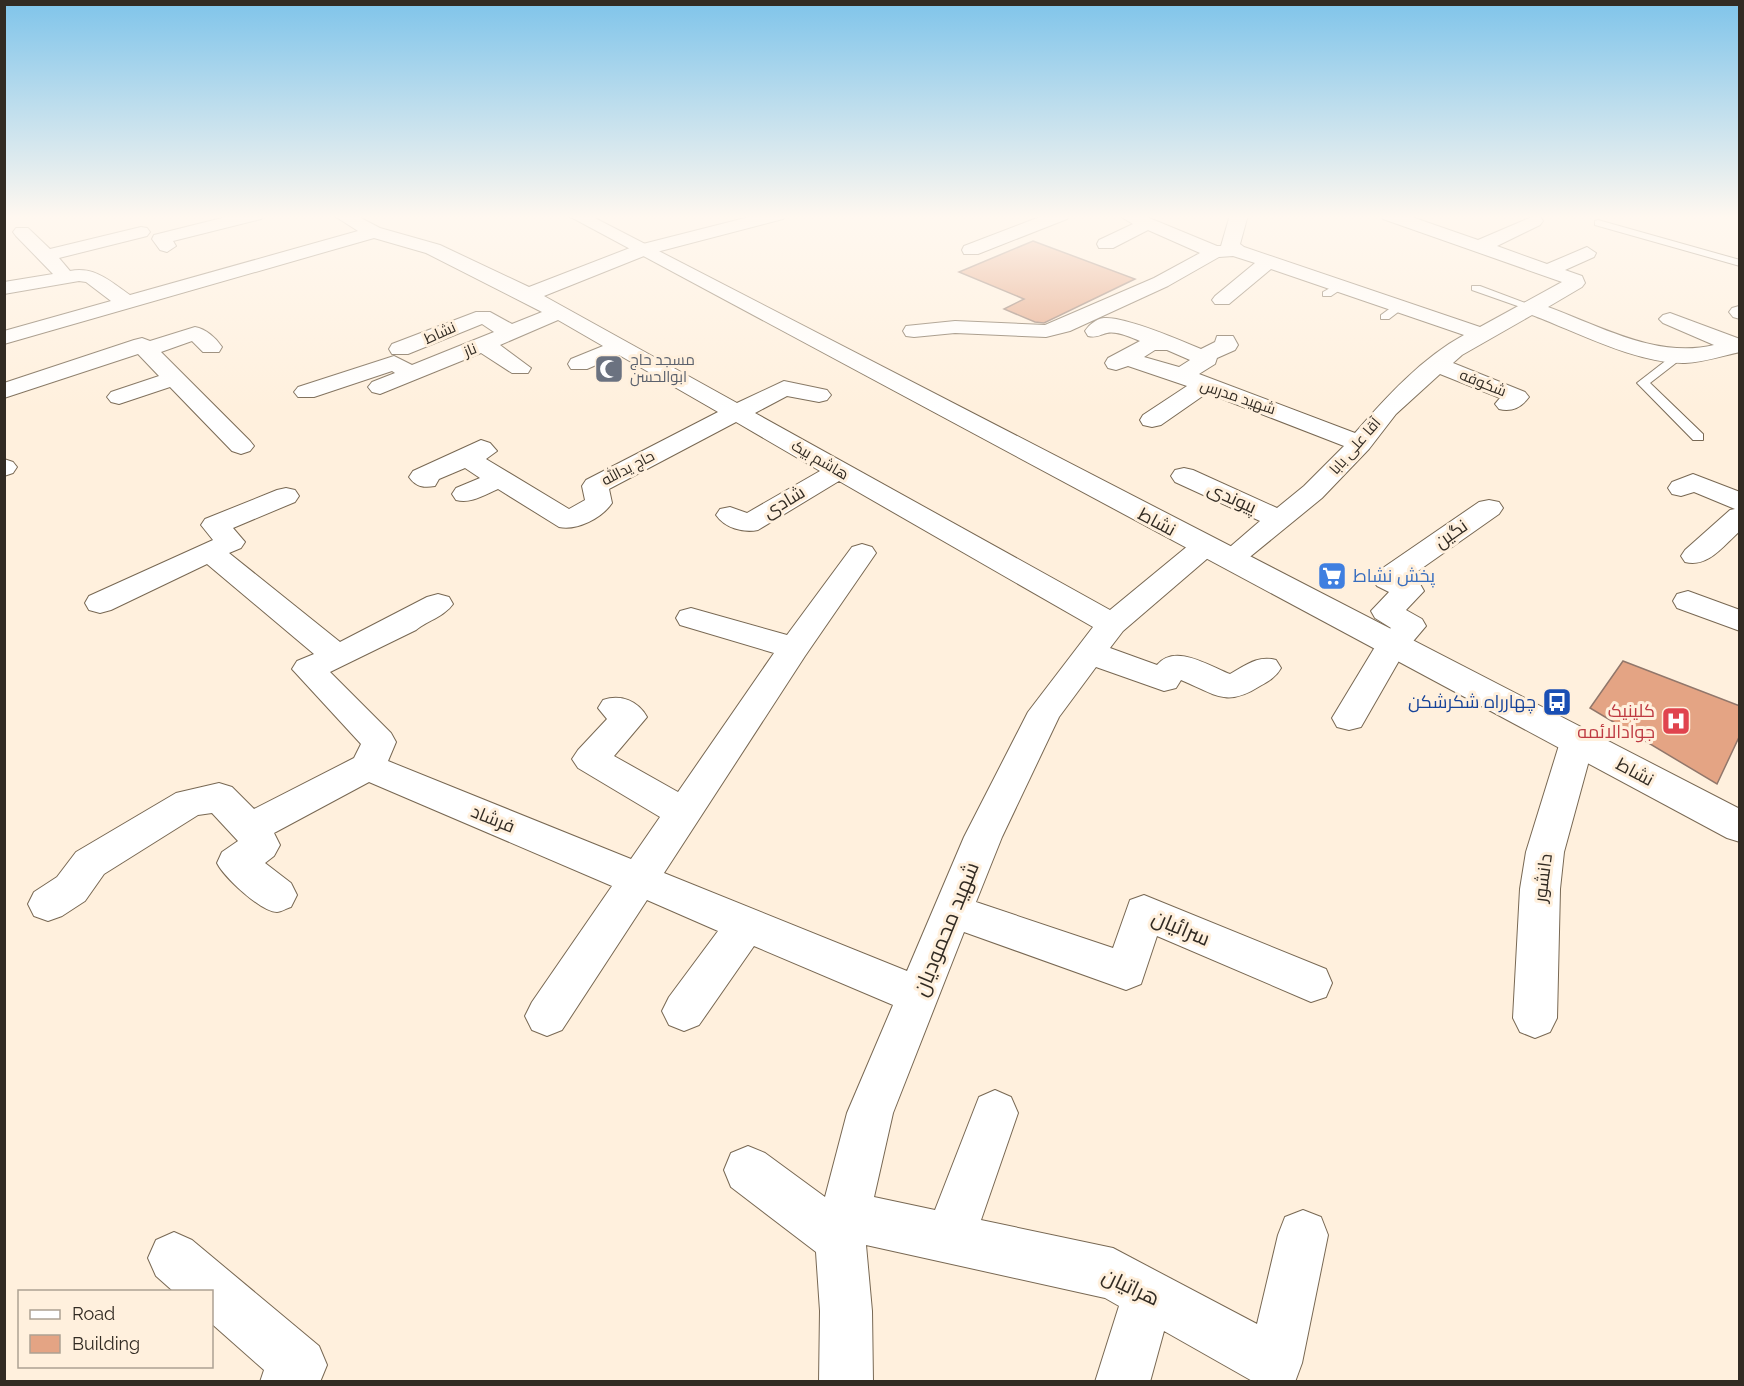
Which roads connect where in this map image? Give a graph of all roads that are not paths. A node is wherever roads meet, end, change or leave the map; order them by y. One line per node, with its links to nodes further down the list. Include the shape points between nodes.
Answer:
1 (48, 280): 11 (street)
2 (94, 280): 15 (street)
3 (208, 280): 15 (street)
4 (496, 280): 13 (street, هاشم بیک)
5 (567, 280): 13 (street)
6 (698, 280): 70 (street, نشاط)
7 (1165, 280): 20 (street, via 1046,331 955,327)
8 (1247, 280): 14 (street)
9 (1326, 280): 23 (street, via 1393,312)
10 (1574, 280): 16 (street, آقا علی بابا, via 1575,283)
11 (4, 288)
12 (1476, 288): 16 (lane)
13 (528, 295): 17 (street, هاشم بیک)
14 (1222, 300)
15 (127, 303): 24 (street)
16 (1530, 307): 23 (street, آقا علی بابا); 34 (street, via 1652,351)
17 (560, 312): 19 (street, هاشم بیک); 22 (street, ناز)
18 (1670, 319): 29 (street)
19 (588, 331): 26 (street); 31 (street, هاشم بیک)
20 (914, 331)
21 (1096, 331): 25 (street, via 1106,324)
22 (512, 333): 28 (street, ناز); 32 (street, نشاط, via 483,315)
23 (1481, 334): 37 (street, آقا علی بابا)
24 (4, 338)
25 (1162, 339): 35 (street); 41 (street, شهید مدرس, via 1121,361)
26 (562, 340)
27 (1225, 341): 35 (street, via 1227,345)
28 (483, 344): 38 (street); 40 (street, ناز)
29 (1738, 345): 34 (street)
30 (211, 347): 33 (street, via 195,333)
31 (620, 347): 36 (street); 39 (street, هاشم بیک)
32 (400, 349)
33 (146, 350): 42 (street); 46 (street, via 142,345)
34 (1677, 356): 53 (lane, via 1643,383)
35 (1200, 357): 41 (street, via 1207,360)
36 (579, 364)
37 (1438, 364): 50 (street, شکوفه, via 1517,397); 54 (street, آقا علی بابا, via 1388,409)
38 (520, 368)
39 (666, 373): 43 (street); 51 (street, هاشم بیک)
40 (412, 374): 45 (street, ناز); 47 (street, via 394,363)
41 (1181, 376): 44 (street, شهید مدرس)
42 (175, 378): 49 (street); 55 (street)
43 (642, 382)
44 (1204, 385): 52 (street); 54 (street, شهید مدرس)
45 (380, 387)
46 (4, 391)
47 (306, 392)
48 (819, 395): 51 (street, حاج یدالله, via 784,387)
49 (119, 397)
50 (1507, 404)
51 (736, 413): 56 (street, هاشم بیک); 59 (street, حاج یدالله, via 626,482 595,486 599,503 569,521)
52 (1152, 420)
53 (1698, 437)
54 (1360, 444): 67 (street, آقا علی بابا)
55 (241, 446)
56 (838, 471): 65 (street, شادی, via 748,524); 77 (street, هاشم بیک)
57 (1184, 476): 67 (street, پیوندی)
58 (426, 480): 59 (street, حاج یدالله, via 422,477 468,449)
59 (499, 480): 61 (street)
60 (1681, 488): 63 (street, via 1693,482)
61 (465, 494)
62 (286, 496): 68 (street, via 215,525 231,542)
63 (1740, 502)
64 (1489, 508): 78 (street, نگین, via 1387,579 1409,591 1386,611 1411,626)
65 (730, 515)
66 (1740, 516): 71 (street)
67 (1280, 519): 70 (street, آقا علی بابا)
68 (211, 553): 73 (street); 80 (street)
69 (862, 553): 79 (street)
70 (1217, 553): 77 (street, شهید محمودیان); 78 (street, نشاط)
71 (1695, 556)
72 (1688, 601): 76 (street)
73 (100, 603)
74 (438, 604): 80 (street)
75 (691, 618): 79 (street)
76 (1740, 621)
77 (1101, 639): 81 (street, هاشم بیک, via 1164,680 1175,665 1233,688); 92 (street, شهید محمودیان, via 1045,712 983,837)
78 (1392, 645): 83 (street); 84 (street, نشاط)
79 (794, 648): 86 (street)
80 (337, 656): 85 (street, via 308,669 379,742)
81 (1265, 668)
82 (615, 708): 86 (street, via 630,717 590,759)
83 (1349, 718)
84 (1577, 742): 87 (street, نشاط); 98 (street, دانشور, via 1545,852)
85 (368, 767): 88 (street); 89 (street, فرشاد)
86 (684, 813): 89 (street)
87 (1740, 827)
88 (250, 828): 90 (street, via 261,845 236,863); 91 (street, via 219,797 189,803 90,863 71,889)
89 (640, 880): 93 (street, فرشاد); 97 (street)
90 (278, 895)
91 (48, 904)
92 (953, 911): 94 (street, سرائیان, via 1126,971 1144,912); 95 (street, شهید محمودیان)
93 (746, 924): 95 (street, فرشاد); 96 (street)
94 (1311, 983)
95 (919, 996): 101 (street, شهید محمودیان, via 870,1113)
96 (684, 1011)
97 (547, 1017)
98 (1535, 1018)
99 (995, 1113): 103 (street)
100 (748, 1170): 101 (street)
101 (843, 1228): 103 (street, هراتیان); 109 (street, شهید محمودیان)
102 (1303, 1235): 107 (street, هراتیان, via 1275,1363)
103 (949, 1238): 107 (street, هراتیان, via 1113,1274)
104 (174, 1258): 105 (street)
105 (212, 1290)
106 (213, 1291): 108 (street, via 300,1365)
107 (1149, 1294): 110 (street)
108 (287, 1382)
109 (846, 1382)
110 (1122, 1382)

